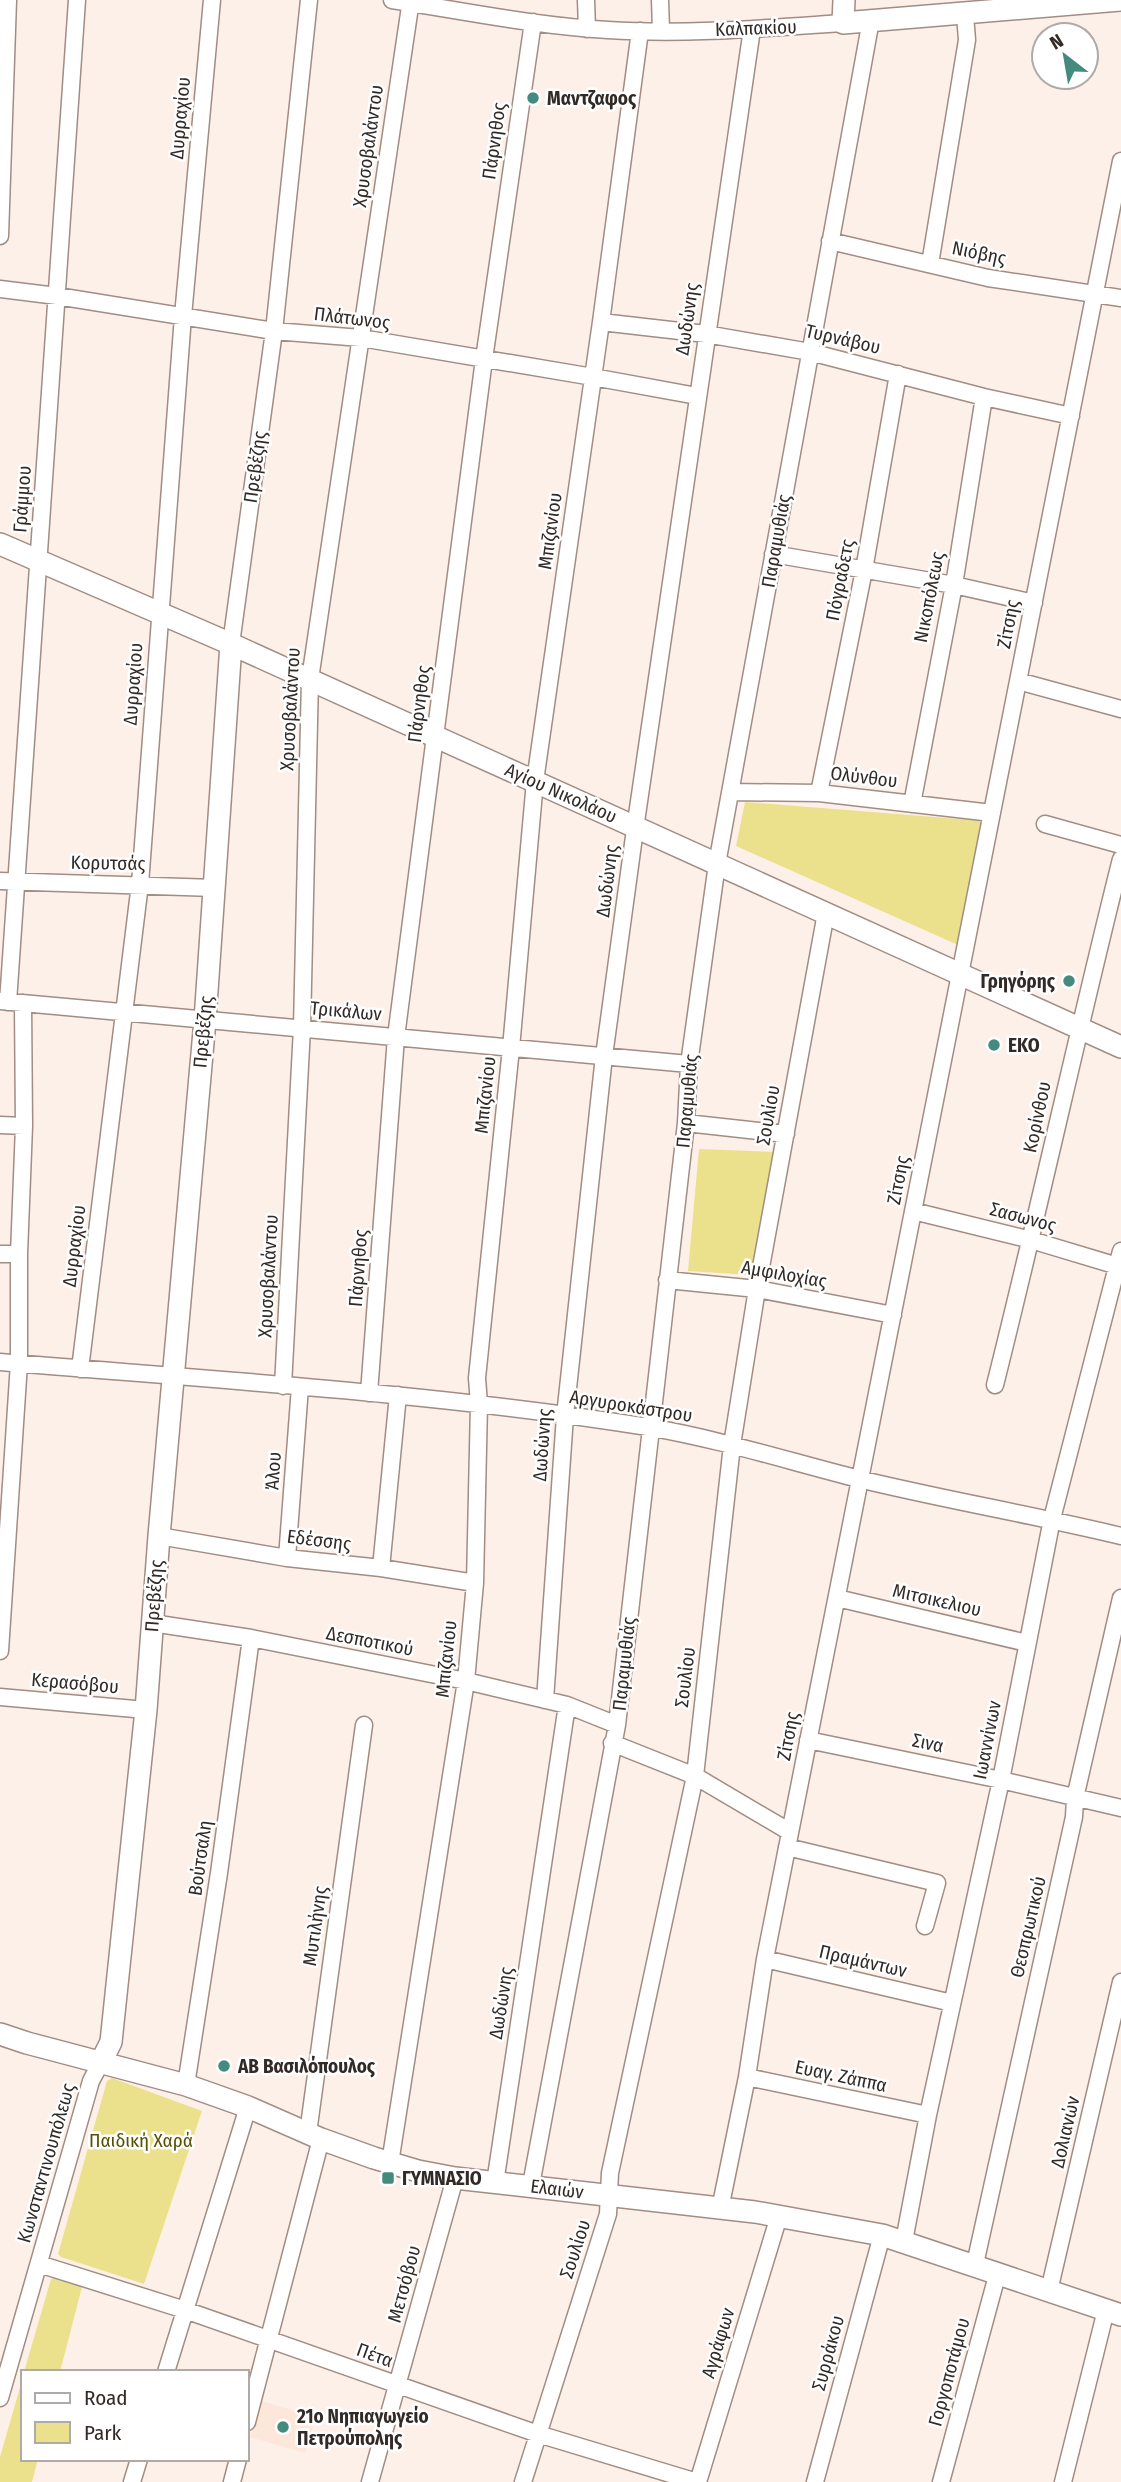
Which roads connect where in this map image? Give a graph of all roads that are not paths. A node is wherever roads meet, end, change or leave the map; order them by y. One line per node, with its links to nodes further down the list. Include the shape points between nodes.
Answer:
1 (8, 0): 10 (street); 22 (street)
2 (78, 0): 27 (street, Γράμμου)
3 (212, 0): 29 (street, Δυρραχίου)
4 (309, 0): 31 (street, Πρεβέζης)
5 (392, 0): 11 (street, Καλπακίου)
6 (586, 0): 17 (street)
7 (660, 0): 19 (street)
8 (844, 0): 16 (street)
9 (1121, 0): 12 (street, Καλπακίου)
10 (0, 1)
11 (411, 1): 15 (street, Καλπακίου); 33 (street, Χρυσοβαλάντου)
12 (1075, 2): 13 (street, Καλπακίου)
13 (960, 10): 14 (street, Καλπακίου); 24 (street, via 967,40)
14 (871, 20): 16 (street, Καλπακίου); 23 (street, Παραμυθιάς)
15 (533, 22): 17 (street, Καλπακίου); 35 (street, Πάρνηθος)
16 (843, 23): 18 (street, Καλπακίου)
17 (587, 29): 20 (street, Καλπακίου)
18 (752, 29): 19 (street, Καλπακίου); 32 (street, Δωδώνης)
19 (662, 30): 20 (street, Καλπακίου)
20 (639, 31): 30 (street, Μπιζανίου)
21 (1121, 161): 26 (street, Ζίτσης)
22 (0, 236)
23 (831, 241): 24 (street, Νιόβης); 34 (street, Παραμυθιάς)
24 (930, 264): 26 (street, Νιόβης)
25 (0, 289): 27 (street, Πλάτωνος)
26 (1095, 295): 28 (street, Νιόβης); 40 (street, Ζίτσης)
27 (57, 296): 29 (street, Πλάτωνος); 43 (street, Γράμμου)
28 (1121, 298)
29 (183, 316): 31 (street, Πλάτωνος); 47 (street, Δυρραχίου)
30 (601, 323): 32 (street, Τυρνάβου); 37 (street, Μπιζανίου)
31 (274, 331): 33 (street, Πλάτωνος); 48 (street, Πρεβέζης)
32 (706, 334): 34 (street, Τυρνάβου); 38 (street, Δωδώνης)
33 (361, 338): 35 (street, Πλάτωνος); 49 (street, Χρυσοβαλάντου)
34 (810, 352): 36 (street, Τυρνάβου); 42 (street, Παραμυθιάς)
35 (484, 359): 37 (street, Πλάτωνος); 52 (street, Πάρνηθος)
36 (898, 374): 39 (street, Τυρνάβου); 44 (street, Πόγραδετς)
37 (593, 376): 38 (street, Πλάτωνος); 53 (street, Μπιζανίου)
38 (697, 396): 59 (street, Δωδώνης)
39 (984, 397): 40 (street, Τυρνάβου); 45 (street, Nικοπόλεως)
40 (1071, 416): 46 (street, Ζίτσης)
41 (0, 544): 43 (street, Αγίου Νικολάου)
42 (773, 554): 44 (street); 54 (street, Παραμυθιάς)
43 (39, 561): 47 (street, Αγίου Νικολάου); 63 (street, Γράμμου)
44 (864, 570): 45 (street); 55 (street, Πόγραδετς)
45 (954, 585): 46 (street); 56 (street, Nικοπόλεως)
46 (1034, 603): 50 (street, Ζίτσης)
47 (159, 612): 48 (street, Αγίου Νικολάου); 64 (street, Δυρραχίου)
48 (231, 644): 49 (street, Αγίου Νικολάου); 65 (street, Πρεβέζης)
49 (310, 680): 52 (street, Αγίου Νικολάου); 72 (street, Χρυσοβαλάντου)
50 (1018, 681): 51 (street); 57 (street, Ζίτσης)
51 (1121, 709)
52 (436, 737): 53 (street, Αγίου Νικολάου); 73 (street, Πάρνηθος)
53 (535, 782): 59 (street, Αγίου Νικολάου); 75 (street, Μπιζανίου)
54 (730, 792): 55 (street, Ολύνθου); 62 (street, Παραμυθιάς)
55 (819, 793): 56 (street, Ολύνθου)
56 (912, 804): 57 (street, Ολύνθου)
57 (992, 813): 67 (street, Ζίτσης)
58 (1045, 824): 60 (street)
59 (635, 827): 62 (street, Αγίου Νικολάου); 76 (street, Δωδώνης)
60 (1121, 845)
61 (1121, 859): 71 (street, Κορίνθου)
62 (717, 864): 66 (street, Αγίου Νικολάου); 77 (street, Παραμυθιάς)
63 (8, 881): 64 (street, Κορυτσάς); 68 (street, Γράμμου)
64 (140, 884): 65 (street, Κορυτσάς); 69 (street, Δυρραχίου)
65 (215, 888): 70 (street, Πρεβέζης)
66 (827, 914): 67 (street, Αγίου Νικολάου); 81 (street, Σουλίου)
67 (960, 974): 71 (street, Αγίου Νικολάου); 82 (street, Ζίτσης)
68 (10, 1002): 69 (street, Τρικάλων); 80 (street, Γράμμου)
69 (124, 1012): 70 (street, Τρικάλων); 92 (street, Δυρραχίου)
70 (205, 1020): 72 (street, Τρικάλων); 93 (street, Πρεβέζης)
71 (1078, 1027): 74 (street, Αγίου Νικολάου); 83 (street, Κορίνθου)
72 (302, 1028): 73 (street, Τρικάλων); 95 (street, Χρυσοβαλάντου)
73 (396, 1037): 75 (street, Τρικάλων); 96 (street, Πάρνηθος)
74 (1121, 1047)
75 (511, 1048): 76 (street, Τρικάλων); 98 (street, Μπιζανίου, via 477,1378)
76 (604, 1056): 77 (street, Τρικάλων); 99 (street, Δωδώνης)
77 (689, 1064): 78 (street, Παραμυθιάς)
78 (686, 1124): 81 (street); 87 (street, Παραμυθιάς)
79 (0, 1125): 80 (street)
80 (24, 1126): 85 (street, Γράμμου)
81 (786, 1133): 88 (street, Σουλίου)
82 (913, 1211): 83 (street, Σασωνος); 89 (street, Ζίτσης)
83 (1031, 1240): 86 (street, Σασωνος); 94 (street, Κορίνθου)
84 (0, 1254): 85 (street)
85 (19, 1254): 91 (street, Γράμμου)
86 (1120, 1261): 103 (street, Ιωαννίνων)
87 (667, 1280): 88 (street, Αμφιλοχίας); 100 (street, Παραμυθιάς)
88 (757, 1289): 89 (street, Αμφιλοχίας); 101 (street, Σουλίου)
89 (892, 1315): 102 (street, Ζίτσης)
90 (0, 1362): 91 (street, Αργυροκάστρου)
91 (19, 1363): 92 (street, Αργυροκάστρου); 114 (street, Γράμμου)
92 (80, 1368): 93 (street, Αργυροκάστρου)
93 (174, 1377): 95 (street, Αργυροκάστρου); 104 (street, Πρεβέζης)
94 (995, 1385)
95 (291, 1386): 96 (street, Αργυροκάστρου); 106 (street, Άλου)
96 (369, 1393): 97 (street, Αργυροκάστρου)
97 (398, 1395): 98 (street, Αργυροκάστρου); 107 (street)
98 (479, 1404): 99 (street, Αργυροκάστρου); 108 (street, Μπιζανίου)
99 (565, 1416): 100 (street, Αργυροκάστρου); 117 (street, Δωδώνης)
100 (649, 1428): 101 (street, Αργυροκάστρου); 121 (street, Παραμυθιάς)
101 (733, 1445): 102 (street, Αργυροκάστρου); 124 (street, Σουλίου)
102 (860, 1479): 103 (street, Αργυροκάστρου); 109 (street, Ζίτσης)
103 (1052, 1519): 105 (street, Αργυροκάστρου); 113 (street, Ιωαννίνων)
104 (159, 1536): 106 (street, Εδέσσης); 111 (street, Πρεβέζης)
105 (1121, 1536)
106 (287, 1558): 107 (street, Εδέσσης)
107 (381, 1568): 108 (street, Εδέσσης)
108 (475, 1583): 115 (street, Μπιζανίου)
109 (837, 1598): 113 (street, Μιτσικελιου); 122 (street, Ζίτσης)
110 (1121, 1598): 126 (street, Θεσπρωτικού)
111 (152, 1623): 112 (street, Δεσποτικού); 119 (street, Πρεβέζης)
112 (251, 1638): 115 (street, Δεσποτικού); 136 (street, Βούτσαλη)
113 (1027, 1643): 125 (street, Ιωαννίνων)
114 (0, 1651)
115 (466, 1681): 117 (street, Δεσποτικού); 140 (street, Μπιζανίου)
116 (0, 1697): 119 (street, Κερασόβου)
117 (545, 1700): 118 (street, Δεσποτικού)
118 (567, 1705): 121 (street, Δεσποτικού); 142 (street, Δωδώνης)
119 (146, 1710): 134 (street, Πρεβέζης, via 110,2042)
120 (364, 1725): 139 (street, Μυτιλήνης)
121 (617, 1726): 123 (street, Παραμυθιάς)
122 (808, 1741): 125 (street, Σινα); 128 (street, Ζίτσης)
123 (612, 1743): 124 (street); 143 (street, Παραμυθιάς)
124 (695, 1776): 128 (street); 144 (street, Σουλίου, via 610,2173)
125 (1001, 1780): 126 (street, Σινα); 132 (street, Ιωαννίνων)
126 (1075, 1798): 127 (street, Σινα); 150 (street, Θεσπρωτικού)
127 (1121, 1808)
128 (789, 1840): 129 (street, via 937,1883); 130 (street, Ζίτσης)
129 (925, 1926)
130 (765, 1959): 132 (street, Πραμάντων); 135 (street, Ζίτσης)
131 (1121, 1982): 152 (street, Δολιανών)
132 (952, 2003): 138 (street, Ιωαννίνων)
133 (0, 2034): 134 (street, Ελαιών)
134 (100, 2062): 136 (street, Ελαιών); 149 (street, Κωνσταντινουπόλεως)
135 (747, 2077): 138 (street, Ευαγ. Ζάππα); 145 (street, Ζίτσης)
136 (186, 2084): 137 (street, Ελαιών)
137 (248, 2107): 139 (street, Ελαιών); 153 (street)
138 (928, 2115): 148 (street, Ιωαννίνων)
139 (314, 2136): 140 (street, Ελαιών); 155 (street, Μυτιλήνης)
140 (390, 2163): 141 (street, Ελαιών)
141 (454, 2178): 142 (street, Ελαιών); 157 (street, Μετσόβου)
142 (495, 2183): 143 (street, Ελαιών)
143 (531, 2185): 144 (street, Ελαιών)
144 (610, 2196): 145 (street, Ελαιών); 160 (street, Σουλίου)
145 (720, 2208): 146 (street, Ελαιών)
146 (779, 2216): 147 (street, Ελαιών); 168 (street, Αγράφων)
147 (883, 2235): 148 (street, Ελαιών); 169 (street, Συρράκου)
148 (905, 2241): 150 (street, Ελαιών)
149 (39, 2264): 153 (street, Πέτα); 158 (street, Κωνσταντινουπόλεως)
150 (975, 2264): 151 (street, Ελαιών)
151 (998, 2272): 152 (street, Ελαιών); 163 (street, Γοργοποτάμου)
152 (1049, 2291): 154 (street, Ελαιών)
153 (184, 2310): 155 (street, Πέτα); 156 (street)
154 (1117, 2312): 170 (street)
155 (267, 2339): 157 (street, Πέτα); 159 (street, Μυτιλήνης)
156 (167, 2370)
157 (398, 2386): 160 (street, Πέτα); 166 (street, Μετσόβου)
158 (0, 2398)
159 (248, 2418)
160 (538, 2434): 167 (street, Σουλίου); 168 (street, Πέτα)
161 (138, 2461): 164 (street)
162 (237, 2461): 165 (street)
163 (946, 2481)
164 (132, 2482)
165 (232, 2482)
166 (370, 2482)
167 (523, 2482)
168 (698, 2482)
169 (815, 2482)
170 (1063, 2482)

